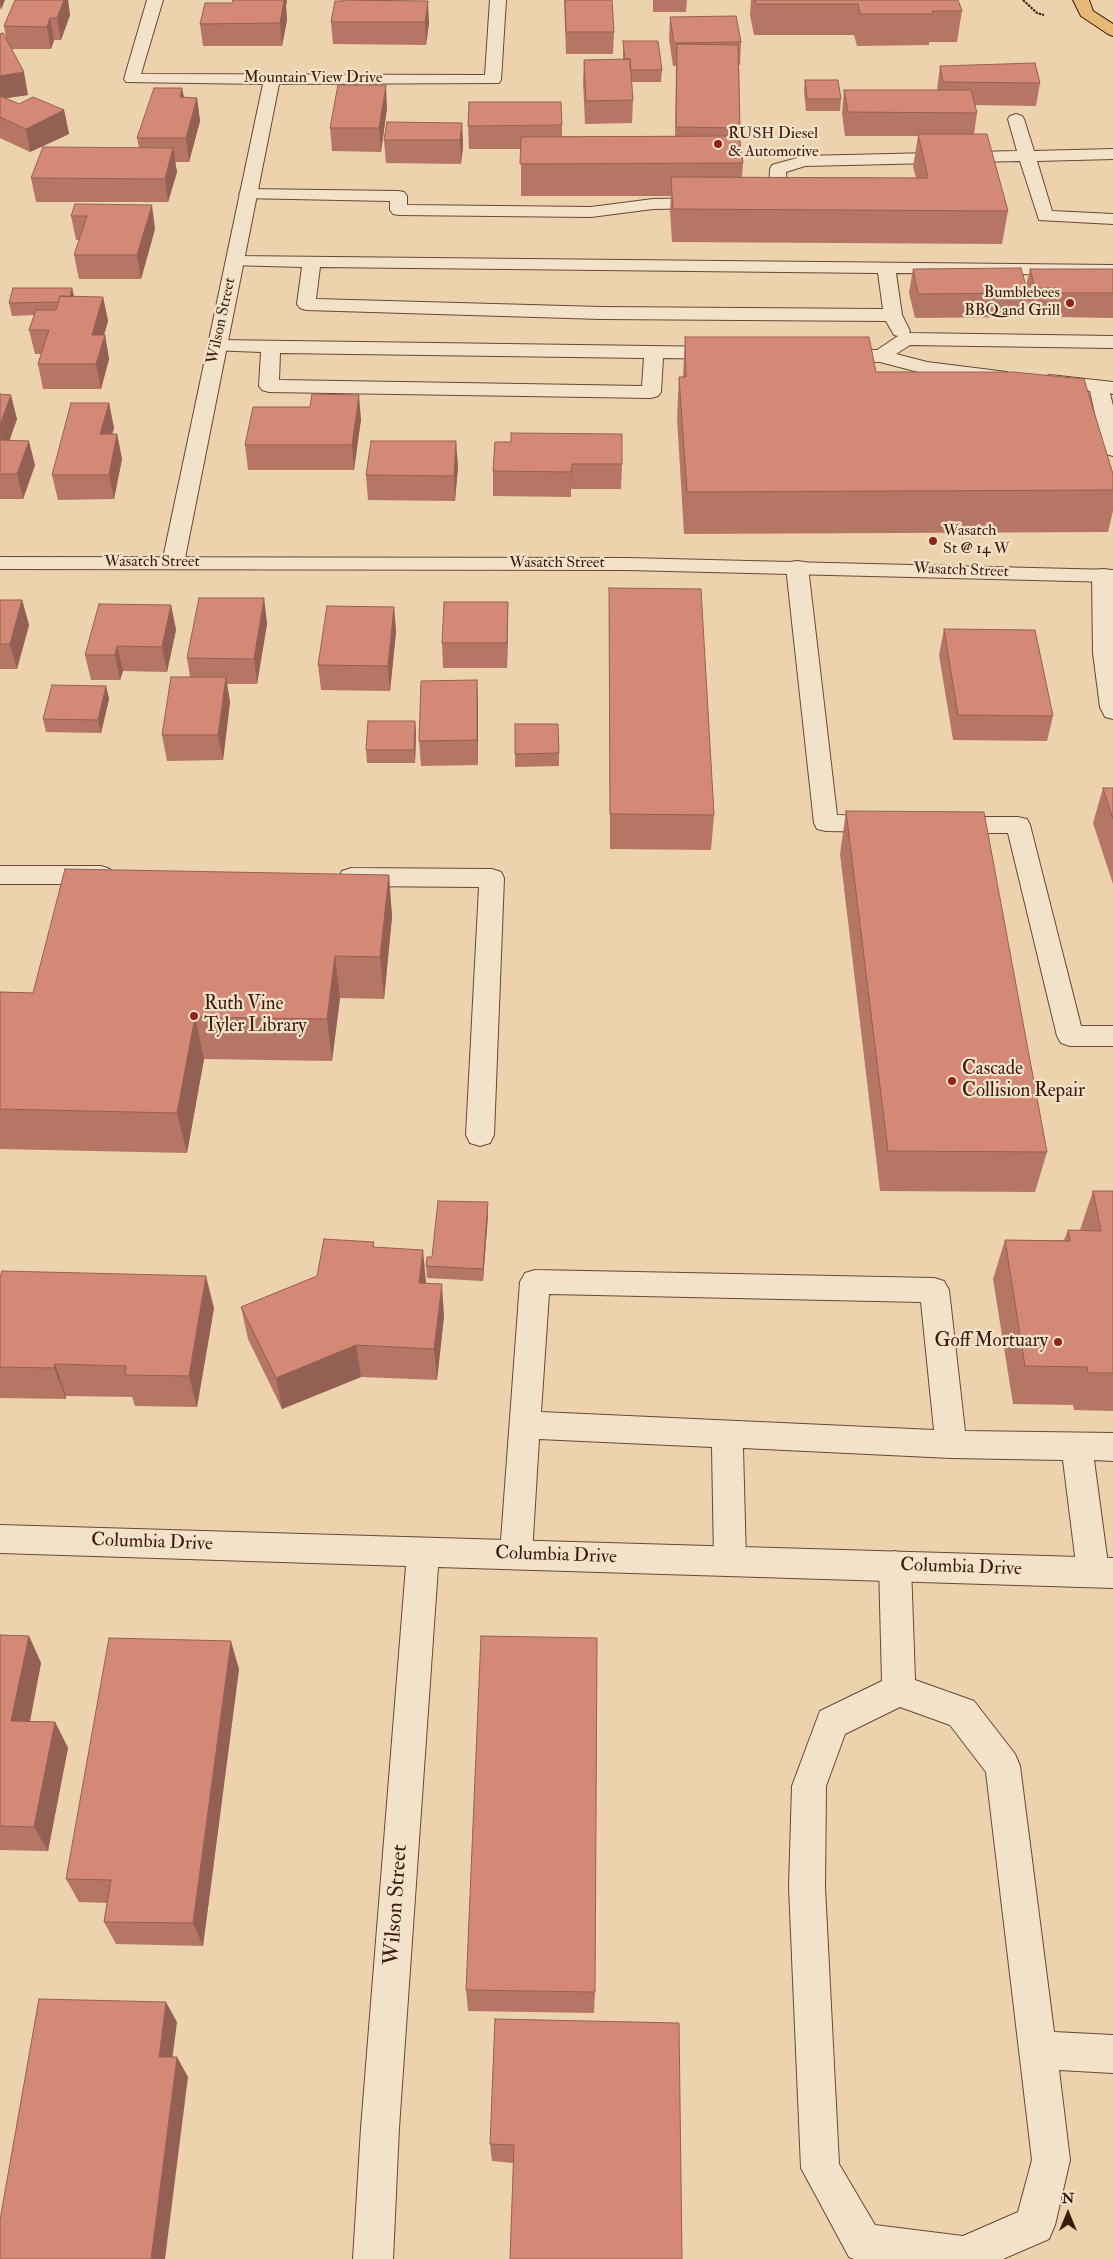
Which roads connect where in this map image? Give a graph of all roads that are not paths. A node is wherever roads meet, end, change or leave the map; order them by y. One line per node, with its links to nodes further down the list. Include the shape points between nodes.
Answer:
1 (156, 0): 5 (street, Mountain View Drive, via 132,79)
2 (498, 0): 5 (street, Mountain View Drive, via 493,80)
3 (1081, 0): 4 (main road, via 1086,13)
4 (1113, 30)
5 (272, 79): 9 (street, Wilson Street)
6 (1016, 119): 8 (street)
7 (1113, 154): 8 (street)
8 (1027, 155): 11 (street, via 804,161 778,168 778,203); 12 (street, via 1046,216)
9 (248, 194): 10 (street, via 398,196 399,210 591,212 653,204); 13 (street, Wilson Street)
10 (721, 203)
11 (749, 203)
12 (1113, 218)
13 (235, 261): 14 (street); 22 (street, Wilson Street)
14 (312, 262): 15 (street); 19 (street)
15 (886, 268): 16 (street); 18 (street)
16 (1113, 270)
17 (601, 313): 18 (street); 19 (street); 24 (street)
18 (893, 315): 20 (street)
19 (303, 326): 23 (street); 24 (street)
20 (906, 339): 21 (street); 28 (street)
21 (1113, 342)
22 (217, 346): 23 (street); 32 (street, Wilson Street)
23 (271, 346): 25 (street, via 269,386 651,392)
24 (603, 352): 25 (street)
25 (654, 352): 26 (street)
26 (743, 354)
27 (812, 355): 28 (street)
28 (881, 356): 29 (street, via 926,368)
29 (1106, 387): 30 (street)
30 (1113, 450)
31 (0, 563): 32 (street, Wasatch Street)
32 (173, 563): 33 (street, Wasatch Street)
33 (797, 567): 34 (street, Wasatch Street); 36 (street, via 826,823)
34 (1108, 576): 35 (street, via 1104,653)
35 (1113, 712)
36 (903, 824)
37 (932, 824): 41 (street, via 1018,825 1070,1036)
38 (0, 875): 39 (street)
39 (128, 876)
40 (325, 877): 42 (street, via 492,878)
41 (1113, 1036)
42 (480, 1135)
43 (525, 1425): 44 (street); 45 (street, via 535,1282 934,1290); 50 (street)
44 (727, 1434): 45 (street); 51 (street)
45 (951, 1444): 46 (street)
46 (1077, 1446): 47 (street); 53 (street)
47 (1113, 1446)
48 (0, 1539): 49 (street, Columbia Drive)
49 (423, 1552): 50 (street, Columbia Drive); 57 (street, Wilson Street)
50 (516, 1554): 51 (street, Columbia Drive)
51 (730, 1561): 52 (street, Columbia Drive)
52 (895, 1566): 53 (street, Columbia Drive); 54 (street)
53 (1103, 1572)
54 (899, 1690): 55 (street, via 962,1713 1002,1766); 55 (street, via 832,1723 810,1786 807,1887 820,2168 863,2243 963,2256 1035,2225 1051,2160)
55 (1037, 2050): 56 (street)
56 (1113, 2054)
57 (373, 2259)

